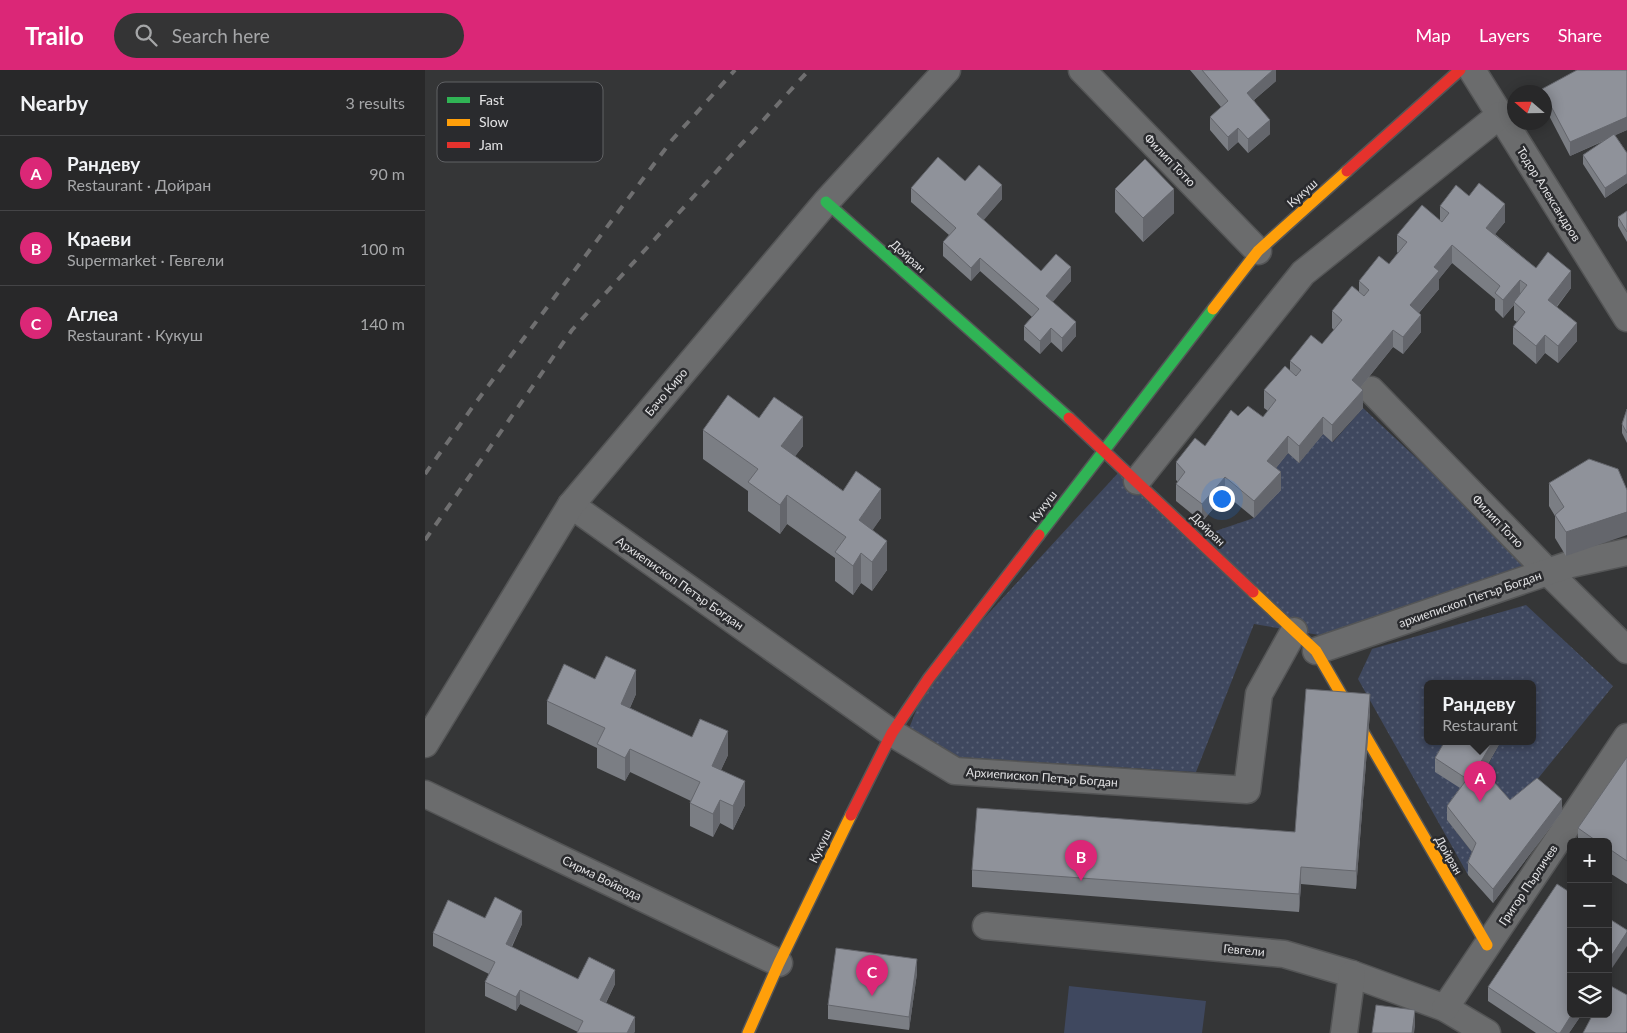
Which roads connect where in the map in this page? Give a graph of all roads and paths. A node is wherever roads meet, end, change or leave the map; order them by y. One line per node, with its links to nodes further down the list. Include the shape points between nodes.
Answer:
1 (947, 70): 6 (street, Бачо Киро)
2 (1082, 70): 7 (street, Филип Тотю)
3 (1460, 70): 7 (street, Кукуш)
4 (1472, 70): 5 (street, Тодор Александров)
5 (1500, 115): 8 (street, Тодор Александров); 11 (street, via 1303,273)
6 (826, 202): 10 (street, Дойран); 12 (street, Бачо Киро)
7 (1258, 251): 10 (street, Кукуш)
8 (1627, 318)
9 (1371, 390): 14 (street, Филип Тотю)
10 (1104, 450): 11 (street, Дойран); 18 (street, Кукуш, via 929,678)
11 (1137, 481): 15 (street, Дойран)
12 (571, 505): 18 (street, Архиепископ Петър Богдан); 20 (street, Бачо Киро)
13 (1627, 552): 14 (street, архиепископ Петър Богдан)
14 (1548, 572): 16 (street, Филип Тотю); 17 (street, архиепископ Петър Богдан)
15 (1294, 631): 17 (street, Дойран); 18 (street, Архиепископ Петър Богдан, via 1259,694 1247,790 955,771)
16 (1627, 650)
17 (1316, 651): 23 (street, Дойран)
18 (892, 732): 24 (street, Кукуш)
19 (1627, 737): 23 (street, Григор Пърличев)
20 (425, 744)
21 (425, 794): 24 (street, Сирма Войвода)
22 (986, 926): 25 (street, Гевгели, via 1284,954)
23 (1487, 945): 26 (street, Григор Пърличев)
24 (779, 963): 27 (street, Кукуш)
25 (1352, 974): 26 (street, Гевгели); 28 (street)
26 (1445, 1008): 29 (street, Гевгели)
27 (748, 1033)
28 (1344, 1033)
29 (1487, 1033)

